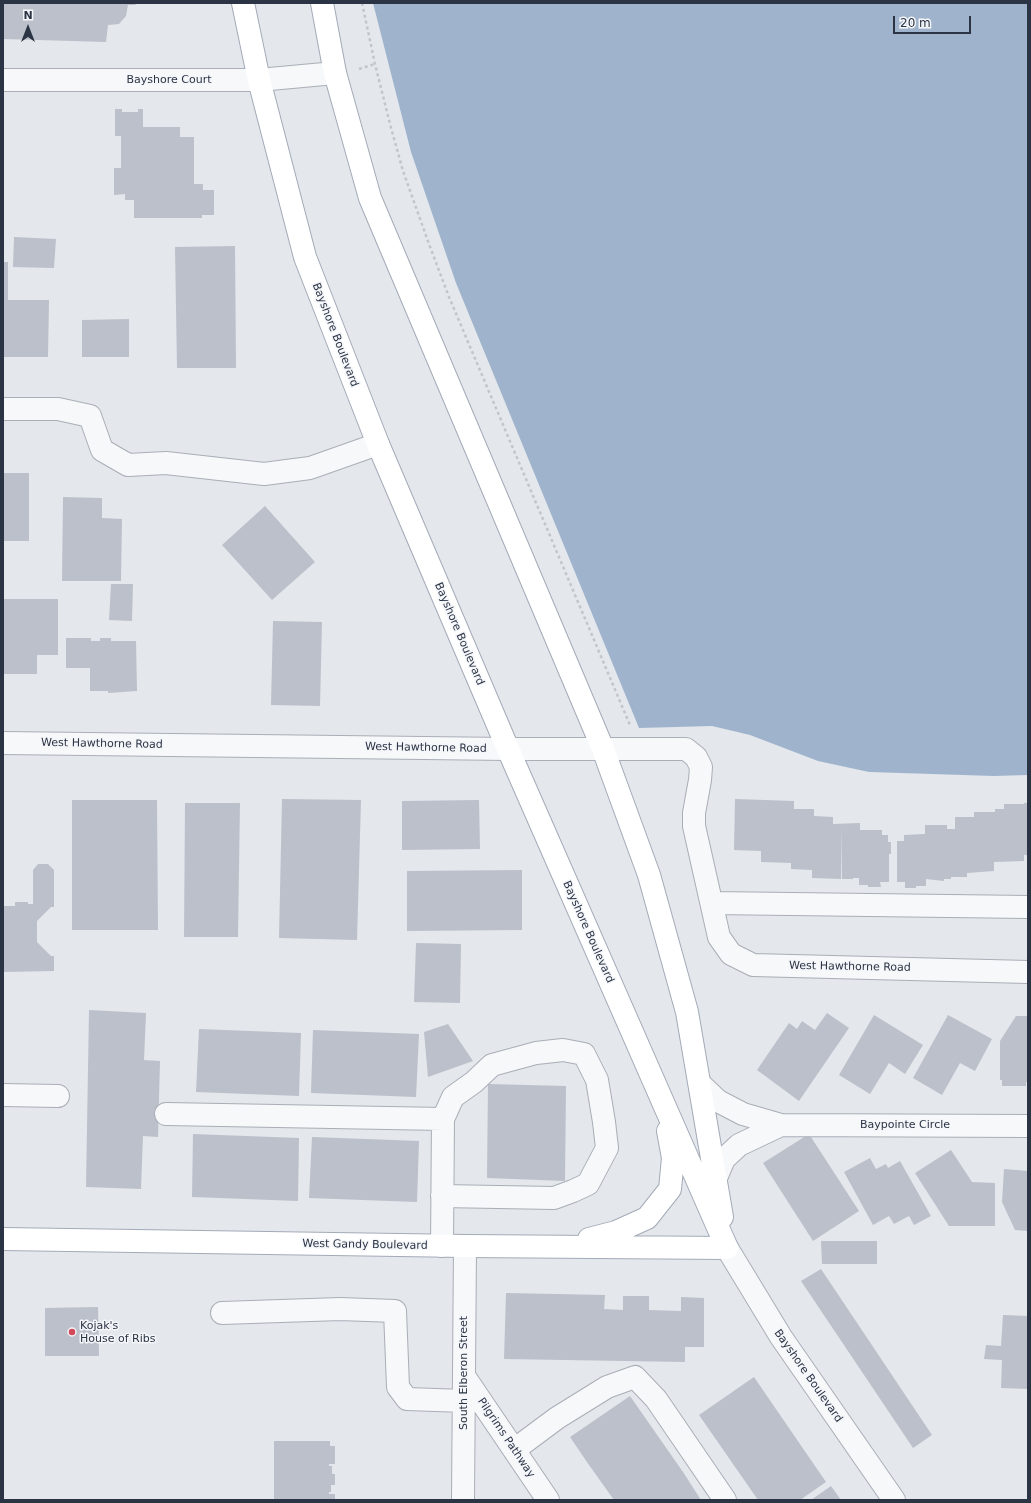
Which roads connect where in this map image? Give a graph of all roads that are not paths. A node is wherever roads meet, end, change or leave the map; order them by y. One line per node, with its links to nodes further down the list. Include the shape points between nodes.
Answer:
1 (243, 3): 5 (main road, Bayshore Boulevard)
2 (322, 3): 3 (main road, Bayshore Boulevard)
3 (346, 72): 5 (street, Bayshore Court); 10 (main road, Bayshore Boulevard, via 370,198)
4 (3, 80): 5 (street, Bayshore Court)
5 (259, 80): 7 (main road, Bayshore Boulevard, via 305,257)
6 (3, 409): 7 (street, via 58,409 90,416 102,450 128,466 166,463 264,474 310,468)
7 (378, 444): 9 (main road, Bayshore Boulevard)
8 (3, 743): 9 (street, West Hawthorne Road)
9 (508, 749): 10 (street, West Hawthorne Road); 17 (main road, Bayshore Boulevard)
10 (603, 749): 11 (street, West Hawthorne Road, via 686,749 696,757 701,767 694,826); 14 (main road, Bayshore Boulevard, via 649,875 687,1012)
11 (712, 903): 12 (street); 13 (street, West Hawthorne Road, via 719,938 731,954 753,965)
12 (1028, 907)
13 (1028, 972)
14 (700, 1084): 20 (street, Baypointe Circle, via 718,1101 743,1114); 22 (main road, Bayshore Boulevard)
15 (3, 1095): 16 (street)
16 (58, 1096)
17 (662, 1100): 27 (main road, via 673,1158 670,1189 647,1218 616,1232); 28 (main road, Bayshore Boulevard)
18 (166, 1114): 19 (street)
19 (442, 1119): 23 (street); 23 (street, via 453,1097 492,1065 536,1053 563,1050 584,1054 597,1080 607,1148 588,1184 554,1198)
20 (781, 1125): 21 (street, Baypointe Circle); 22 (street, Baypointe Circle, via 739,1145 724,1160)
21 (1028, 1126)
22 (716, 1178): 28 (main road, Bayshore Boulevard)
23 (442, 1196): 25 (street)
24 (3, 1239): 25 (main road, West Gandy Boulevard)
25 (442, 1246): 26 (main road, West Gandy Boulevard)
26 (465, 1246): 27 (main road, West Gandy Boulevard); 30 (street, South Elberon Street)
27 (563, 1247): 28 (main road, West Gandy Boulevard)
28 (727, 1248): 36 (street, Bayshore Boulevard, via 781,1337)
29 (222, 1313): 31 (street, via 340,1308 395,1311 398,1387 407,1399)
30 (464, 1376): 31 (street, South Elberon Street); 32 (street, Pilgrims Pathway)
31 (464, 1401): 33 (street, South Elberon Street)
32 (514, 1450): 34 (street, Pilgrims Pathway); 35 (street, via 557,1418 607,1387 635,1377 656,1399)
33 (464, 1500)
34 (548, 1500)
35 (725, 1500)
36 (894, 1500)

